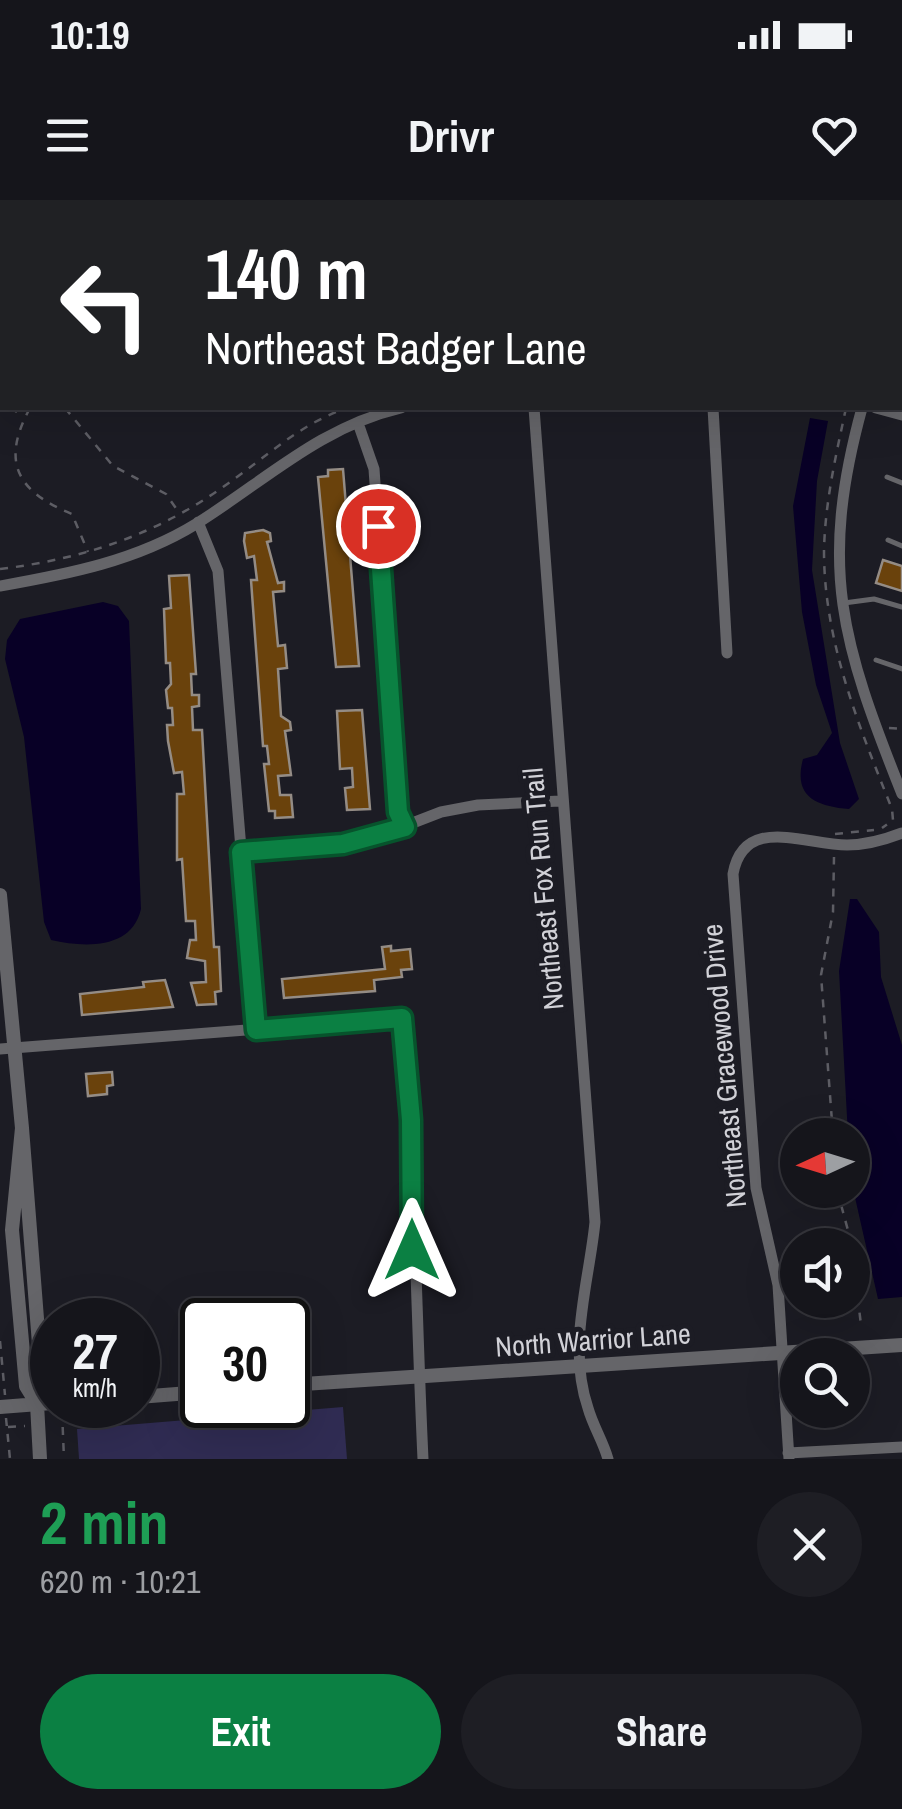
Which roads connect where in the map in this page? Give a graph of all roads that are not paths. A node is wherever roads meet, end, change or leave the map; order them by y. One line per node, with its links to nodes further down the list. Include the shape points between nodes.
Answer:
1 (396, 410): 5 (street)
2 (534, 410): 18 (street, Northeast Fox Run Trail)
3 (713, 410): 14 (street)
4 (861, 410): 12 (street, via 839,514)
5 (358, 422): 8 (street, via 286,458); 19 (street, via 374,469 398,812)
6 (887, 477): 7 (lane)
7 (902, 483)
8 (198, 522): 11 (street, via 136,554); 21 (street, via 218,571)
9 (888, 540): 10 (lane)
10 (902, 546)
11 (0, 586)
12 (841, 604): 13 (lane, via 874,599); 17 (street, via 862,692)
13 (902, 606)
14 (727, 652)
15 (876, 660): 16 (lane)
16 (902, 669)
17 (902, 794)
18 (560, 801): 19 (street, via 478,805); 30 (street, Northeast Fox Run Trail, via 595,1222 579,1316)
19 (405, 827): 21 (street, via 343,844)
20 (902, 833): 26 (street, Northeast Gracewood Drive, via 876,843 771,835 751,840 737,856 733,874 756,1188 778,1285)
21 (241, 852): 23 (street)
22 (0, 895): 24 (street)
23 (256, 1030): 24 (street); 31 (street, via 402,1018)
24 (7, 1049): 25 (street, via 22,1128)
25 (35, 1298)
26 (781, 1338)
27 (902, 1344): 28 (street, North Warrior Lane)
28 (870, 1346)
29 (780, 1352): 30 (street, North Warrior Lane)
30 (582, 1366): 31 (street, North Warrior Lane); 41 (street, Northeast Fox Run Trail, via 587,1407)
31 (419, 1376): 32 (street, North Warrior Lane); 40 (street)
32 (310, 1383)
33 (30, 1405): 34 (street)
34 (3, 1407)
35 (43, 1428): 39 (street)
36 (786, 1428): 38 (street, Northeast Gracewood Drive)
37 (902, 1446): 38 (street)
38 (788, 1456)
39 (40, 1459)
40 (423, 1459)
41 (608, 1459)

